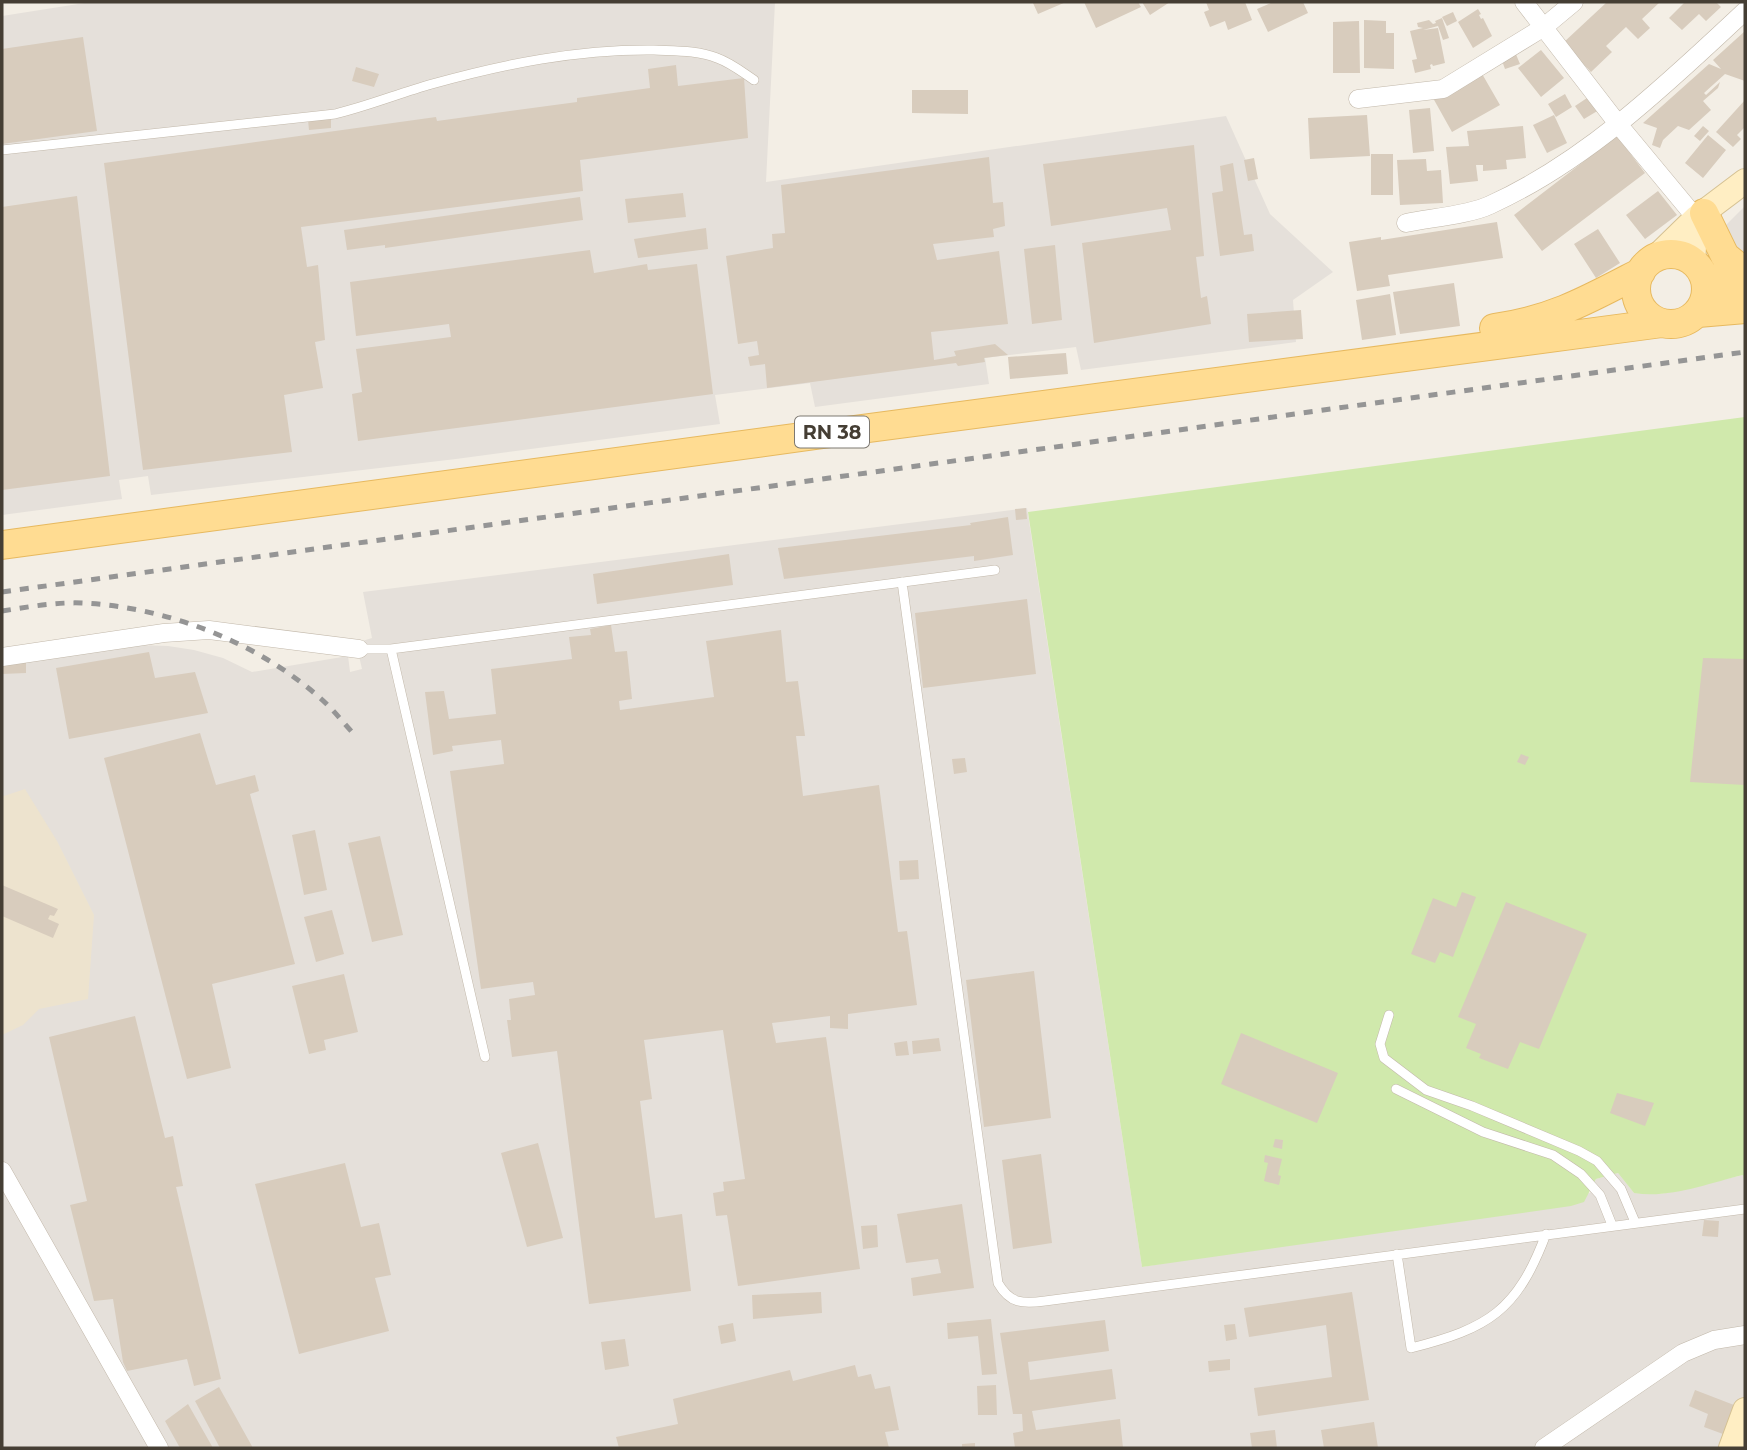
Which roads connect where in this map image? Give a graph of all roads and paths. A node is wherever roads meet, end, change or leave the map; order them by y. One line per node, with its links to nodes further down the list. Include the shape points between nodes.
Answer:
1 (1524, 2): 4 (street)
2 (1574, 2): 4 (street)
3 (1745, 11): 7 (street)
4 (1544, 27): 6 (street, via 1443,89); 7 (street)
5 (754, 80): 8 (lane, via 716,57 690,51 553,56 490,69 335,114)
6 (1358, 99)
7 (1618, 124): 10 (street); 11 (street, via 1559,168 1487,207)
8 (2, 150)
9 (1745, 181): 10 (main road)
10 (1700, 216): 12 (main road); 13 (main road); 14 (main road, via 1725,256)
11 (1406, 223)
12 (1648, 265): 13 (main road, via 1669,254 1682,256); 18 (main road, via 1636,284 1637,297 1642,309); 19 (main road, RN 38, via 1549,317)
13 (1698, 268): 15 (main road); 17 (main road, via 1707,293)
14 (1745, 272)
15 (1745, 292)
16 (1745, 309): 17 (main road, RN 38)
17 (1698, 313): 18 (main road, RN 38, via 1682,323)
18 (1662, 323): 19 (main road, RN 38)
19 (1231, 373): 20 (main road, RN 38); 21 (main road, RN 38)
20 (2, 532)
21 (2, 545)
22 (995, 570): 23 (lane)
23 (902, 582): 25 (lane); 35 (lane, via 998,1283 1005,1295 1031,1303)
24 (359, 649): 25 (lane); 26 (street, via 209,630)
25 (391, 649): 28 (lane)
26 (2, 657)
27 (1389, 1015): 32 (lane, via 1380,1044 1384,1058 1426,1090 1597,1161 1621,1189)
28 (485, 1058)
29 (1396, 1089): 33 (lane, via 1483,1132 1553,1155 1581,1174 1600,1195)
30 (2, 1171): 38 (street)
31 (1745, 1209): 32 (lane)
32 (1635, 1222): 33 (lane)
33 (1612, 1225): 34 (lane)
34 (1546, 1234): 35 (lane); 35 (lane, via 1523,1286 1506,1305 1455,1336 1411,1348)
35 (1397, 1254)
36 (1745, 1335): 39 (street, via 1714,1340 1683,1353)
37 (1745, 1410): 40 (main road)
38 (159, 1448)
39 (1544, 1448)
40 (1731, 1448)

